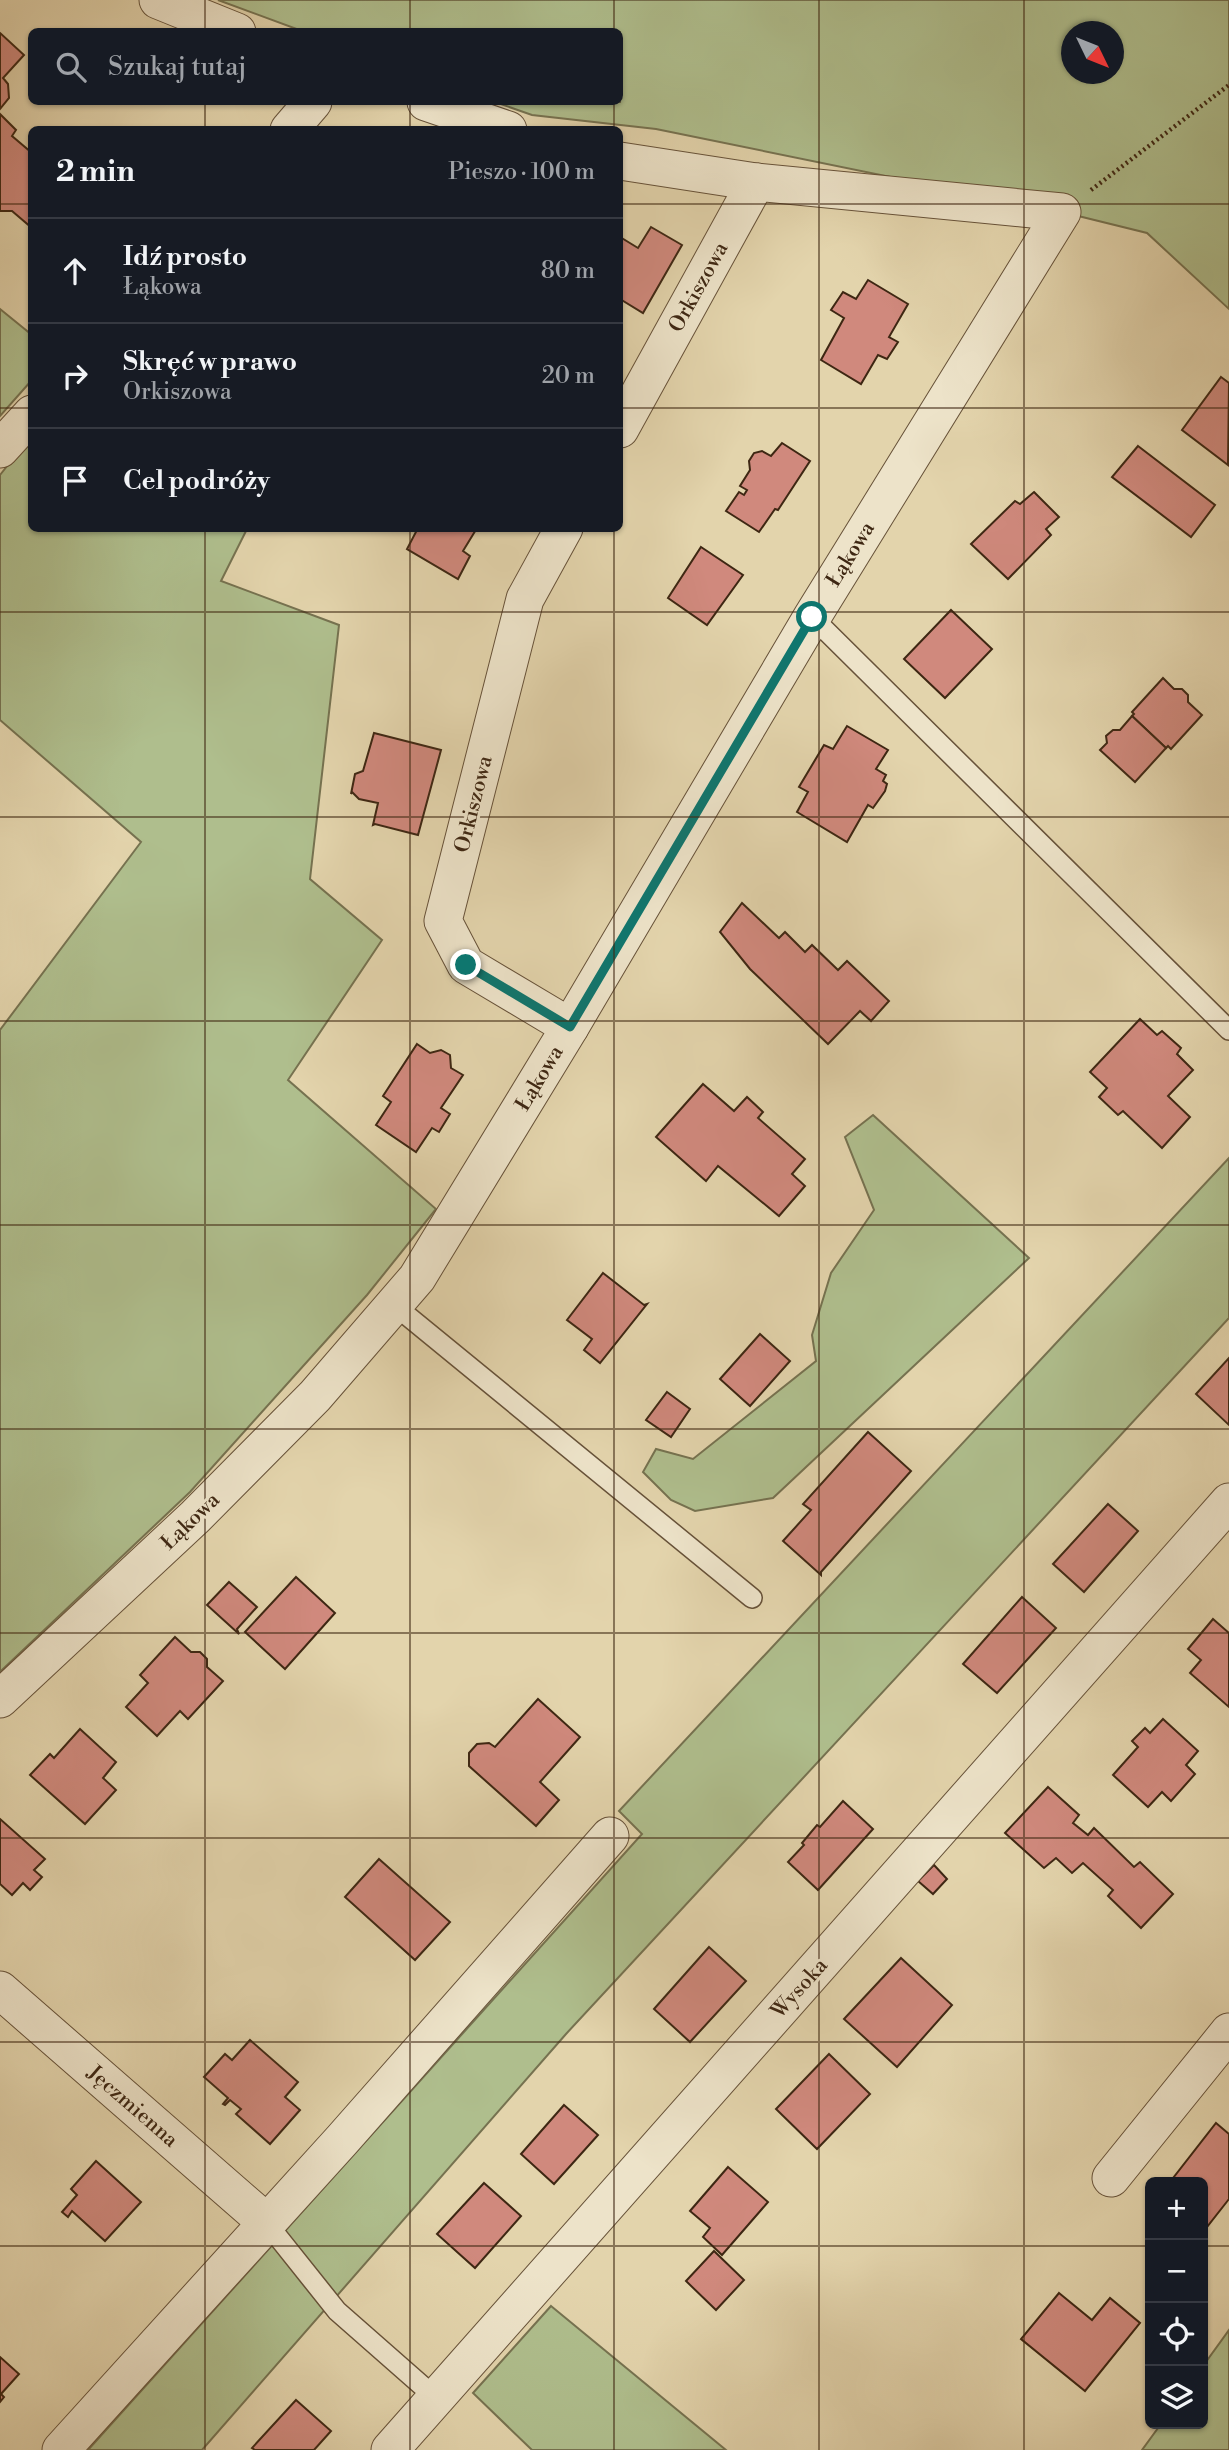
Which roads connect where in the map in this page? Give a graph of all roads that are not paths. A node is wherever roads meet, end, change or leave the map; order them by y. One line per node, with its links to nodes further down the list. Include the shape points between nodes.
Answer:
1 (158, 0): 2 (street)
2 (227, 28)
3 (310, 105): 5 (street)
4 (435, 105): 6 (street)
5 (292, 126)
6 (496, 126)
7 (623, 161): 8 (street)
8 (756, 182): 10 (street, Orkiszowa); 13 (street, Łąkowa, via 1062,212)
9 (28, 418): 11 (street)
10 (623, 424)
11 (0, 449)
12 (562, 532): 14 (street, Orkiszowa, via 525,599 443,921 466,965)
13 (812, 617): 14 (street, Łąkowa); 15 (lane)
14 (570, 1027): 16 (street, Łąkowa, via 417,1278)
15 (1229, 1030)
16 (393, 1304): 18 (lane); 19 (street, Łąkowa, via 315,1396 214,1499)
17 (1222, 1524): 25 (street, Wysoka)
18 (752, 1598)
19 (0, 1699)
20 (610, 1836): 24 (street)
21 (0, 1990): 24 (street, Jęczmienna)
22 (1229, 2032): 23 (street)
23 (1111, 2178)
24 (267, 2221): 25 (lane, via 337,2311); 26 (street)
25 (436, 2398): 27 (street, Wysoka)
26 (61, 2450)
27 (390, 2450)

